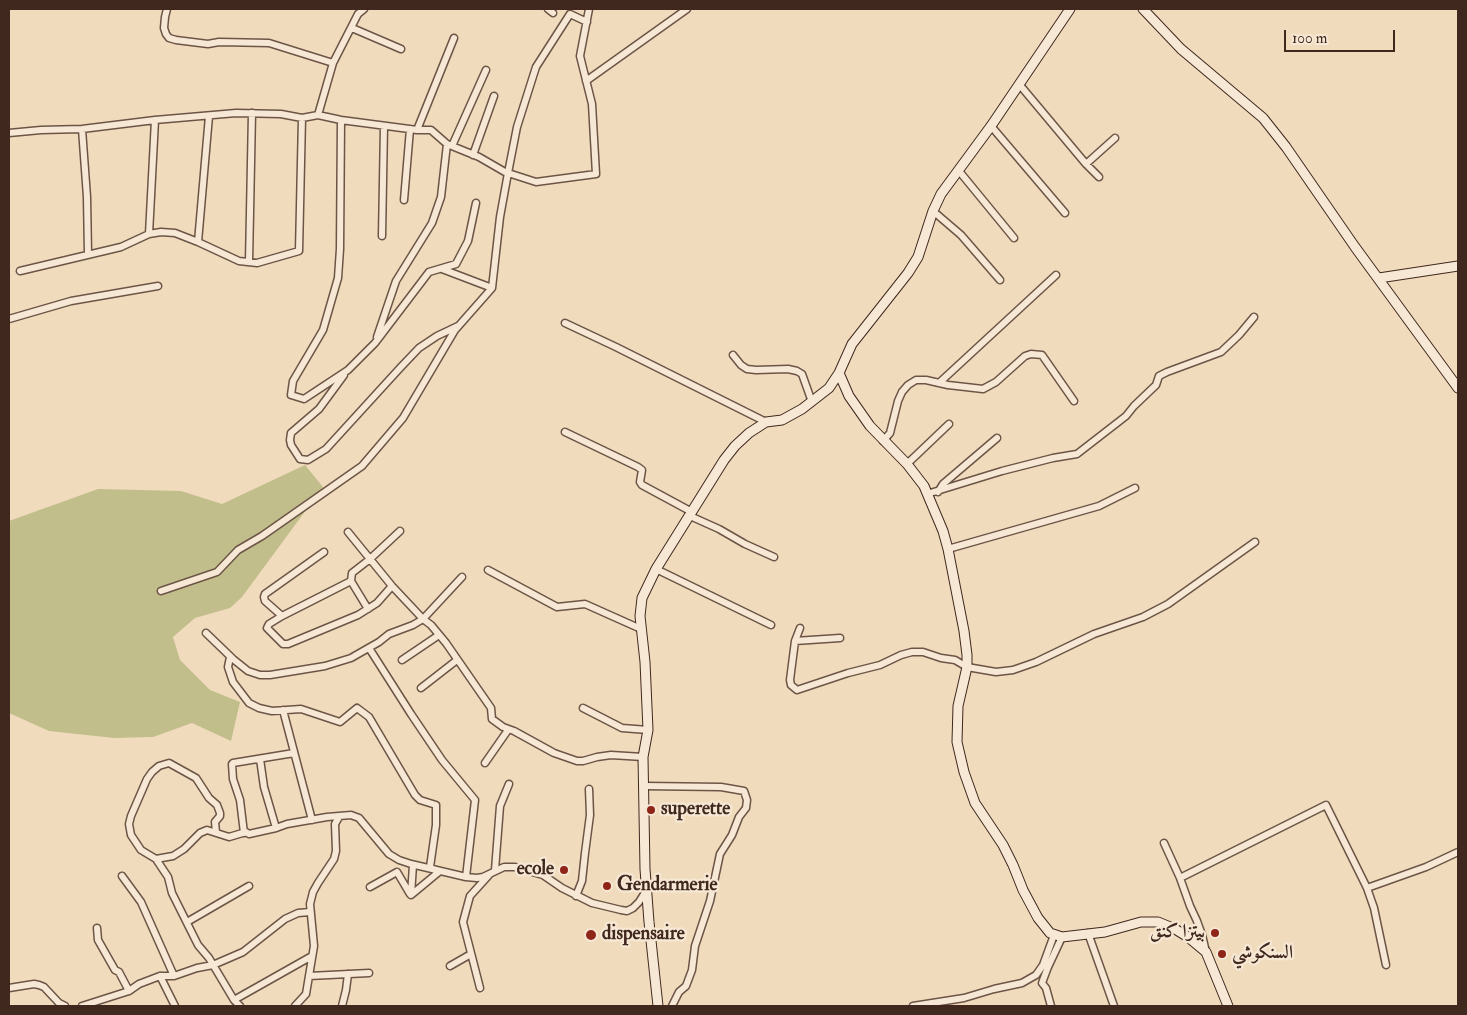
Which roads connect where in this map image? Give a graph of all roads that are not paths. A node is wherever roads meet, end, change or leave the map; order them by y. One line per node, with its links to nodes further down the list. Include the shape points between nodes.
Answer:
1 (167, 9): 11 (street, via 164,28 169,38 208,44 269,43)
2 (364, 9): 8 (street)
3 (589, 9): 7 (street)
4 (687, 9): 13 (street)
5 (1070, 9): 14 (street)
6 (1143, 9): 48 (street, via 1181,49 1263,118)
7 (587, 22): 13 (street, via 580,56); 32 (street, via 570,14 536,67 517,128)
8 (352, 28): 10 (street); 11 (street)
9 (454, 38): 25 (street)
10 (401, 49)
11 (333, 63): 17 (street)
12 (486, 70): 28 (street)
13 (586, 80): 32 (street, via 592,104 596,174 536,182)
14 (1019, 84): 23 (street); 30 (street)
15 (494, 96): 29 (street)
16 (252, 113): 18 (street); 19 (street); 43 (street)
17 (318, 115): 19 (street); 21 (street)
18 (209, 116): 20 (street); 41 (street)
19 (302, 118): 43 (street, via 299,251 257,263)
20 (155, 120): 24 (street); 38 (street)
21 (341, 120): 22 (street); 58 (street, via 338,278 323,330 293,381 291,395 304,399)
22 (384, 126): 25 (street); 39 (street)
23 (991, 126): 31 (street); 37 (street)
24 (82, 129): 26 (street); 42 (street)
25 (414, 129): 28 (street, via 431,130); 34 (street)
26 (9, 134)
27 (1115, 138): 30 (street)
28 (450, 145): 29 (street); 56 (street, via 441,197 432,223 396,281)
29 (473, 155): 32 (street)
30 (1086, 164): 33 (street)
31 (959, 171): 36 (street, via 941,194); 40 (street)
32 (508, 173): 51 (street)
33 (1099, 177)
34 (404, 200)
35 (476, 203): 45 (street, via 468,241 456,264)
36 (933, 211): 49 (street, via 961,235); 59 (street, via 918,257 852,344)
37 (1065, 212)
38 (149, 234): 41 (street, via 176,233); 42 (street, via 121,247)
39 (382, 236)
40 (1014, 238)
41 (198, 242): 43 (street, via 238,261)
42 (88, 254): 46 (street)
43 (249, 262)
44 (1458, 266): 48 (street)
45 (441, 268): 51 (street); 56 (street, via 429,272)
46 (20, 271)
47 (1056, 276): 60 (street)
48 (1378, 278): 61 (street)
49 (1000, 280)
50 (158, 286): 53 (street, via 71,301)
51 (492, 288): 55 (street)
52 (1254, 317): 71 (street, via 1221,352 1159,376 1156,385 1126,416 1077,454 1002,471)
53 (9, 319)
54 (565, 323): 64 (street)
55 (460, 325): 58 (street, via 419,348 326,449 308,460 300,459 291,445 291,434 319,409); 86 (street, via 403,418 362,466 238,550 217,572)
56 (375, 343): 58 (street)
57 (733, 355): 63 (street, via 747,370 797,371 802,374)
58 (348, 370)
59 (839, 373): 63 (street, via 829,388); 68 (street, via 849,396)
60 (939, 383): 62 (street, via 983,388 996,382 1025,356 1042,354); 68 (street, via 916,380 908,385 898,401 890,434)
61 (1458, 388)
62 (1074, 401)
63 (812, 402): 64 (street, via 782,420)
64 (766, 422): 73 (street, via 742,440 724,460)
65 (949, 424): 69 (street)
66 (565, 432): 73 (street, via 638,467 642,470 642,486)
67 (997, 438): 71 (street, via 943,484)
68 (884, 441): 69 (street)
69 (907, 464): 72 (street)
70 (1135, 488): 77 (street, via 1099,506)
71 (938, 492): 72 (street)
72 (927, 494): 77 (street)
73 (691, 514): 79 (street); 81 (street)
74 (400, 531): 80 (street)
75 (348, 532): 80 (street)
76 (1255, 542): 101 (street, via 1168,604 1143,617 1094,634 1013,670 996,672)
77 (948, 549): 101 (street, via 964,631)
78 (324, 552): 88 (street, via 265,594 265,601)
79 (774, 557)
80 (370, 559): 84 (street, via 352,574); 85 (street)
81 (656, 569): 90 (street); 92 (street, via 642,598)
82 (488, 570): 92 (street, via 557,607 585,604)
83 (462, 577): 89 (street)
84 (351, 581): 87 (street); 88 (street)
85 (392, 586): 87 (street); 89 (street)
86 (161, 591)
87 (368, 609): 88 (street, via 286,645 268,628)
88 (282, 616)
89 (423, 619): 94 (street); 97 (street, via 389,634)
90 (771, 625)
91 (800, 628): 96 (street)
92 (641, 629): 106 (street)
93 (206, 633): 98 (street)
94 (439, 635): 99 (street); 100 (street)
95 (840, 638): 96 (street)
96 (795, 641): 101 (street, via 790,680 797,690 912,652 955,660)
97 (368, 648): 98 (street, via 333,663 270,675 252,673); 128 (street, via 442,760 475,800)
98 (230, 657): 104 (street, via 228,667 233,682 249,703 265,710)
99 (402, 660)
100 (457, 660): 102 (street); 105 (street, via 491,708 492,719)
101 (967, 667): 140 (street, via 958,706 957,742 964,772 975,803 1003,845 1038,918 1046,930)
102 (421, 688)
103 (583, 708): 106 (street, via 622,728)
104 (282, 710): 107 (street); 124 (street, via 301,709 340,722 357,708 369,717 414,793 420,800 436,806 430,867)
105 (508, 730): 108 (street, via 577,761 611,755); 110 (street)
106 (648, 730): 108 (street)
107 (294, 753): 109 (street); 115 (street)
108 (643, 757): 112 (street)
109 (260, 759): 116 (street); 118 (street, via 232,764)
110 (485, 763)
111 (509, 784): 125 (street, via 500,806)
112 (644, 786): 133 (street); 163 (street, via 721,787 744,791 747,800 746,808 720,854 692,970 686,986)
113 (590, 789): 135 (street, via 582,881)
114 (339, 817): 115 (street); 122 (street, via 358,817 386,851); 136 (street, via 335,824 335,856 313,892)
115 (312, 820): 116 (street)
116 (276, 828): 118 (street)
117 (216, 832): 118 (street, via 229,837); 121 (street, via 200,832 174,856); 121 (street, via 215,822 220,816 217,805 196,778 170,763 157,767 147,779 129,824 131,835 141,850)
118 (244, 834)
119 (1164, 843): 129 (street)
120 (1458, 852): 132 (street)
121 (156, 859): 137 (street, via 168,877 172,894)
122 (403, 862): 123 (street); 126 (street)
123 (413, 865): 124 (street); 134 (street)
124 (437, 870): 128 (street); 134 (street)
125 (493, 871): 128 (street, via 480,878); 135 (street, via 504,866 543,875); 142 (street, via 470,896 464,922)
126 (397, 872): 131 (street); 134 (street)
127 (122, 876): 150 (street, via 141,902)
128 (466, 877)
129 (1180, 878): 132 (street, via 1326,806); 141 (street)
130 (248, 886): 137 (street)
131 (370, 887)
132 (1367, 888): 145 (street)
133 (646, 891): 135 (street, via 639,902 627,911); 162 (street)
134 (411, 895)
135 (576, 896)
136 (310, 912): 143 (street); 144 (street, via 285,919 243,952)
137 (187, 922): 144 (street)
138 (98, 928): 154 (street, via 98,940)
139 (1088, 933): 140 (street); 141 (street, via 1141,922 1158,922 1176,929); 166 (street)
140 (1058, 936): 164 (street, via 1043,965 1027,981 964,998); 165 (street, via 1042,983)
141 (1206, 952): 167 (street)
142 (471, 954): 146 (street); 153 (street)
143 (312, 956): 151 (street); 155 (street)
144 (213, 965): 150 (street); 155 (street)
145 (1386, 965)
146 (450, 966)
147 (368, 973): 148 (street)
148 (348, 974): 151 (street); 161 (street)
149 (160, 976): 150 (street); 154 (street, via 138,984); 158 (street)
150 (174, 976)
151 (309, 976): 160 (street, via 306,994)
152 (9, 988): 156 (street, via 39,985)
153 (480, 988)
154 (130, 992): 157 (street)
155 (234, 1000): 159 (street)
156 (65, 1006)
157 (82, 1006)
158 (176, 1006)
159 (240, 1006)
160 (295, 1006)
161 (342, 1006)
162 (658, 1006)
163 (672, 1006)
164 (913, 1006)
165 (1051, 1006)
166 (1114, 1006)
167 (1228, 1006)

